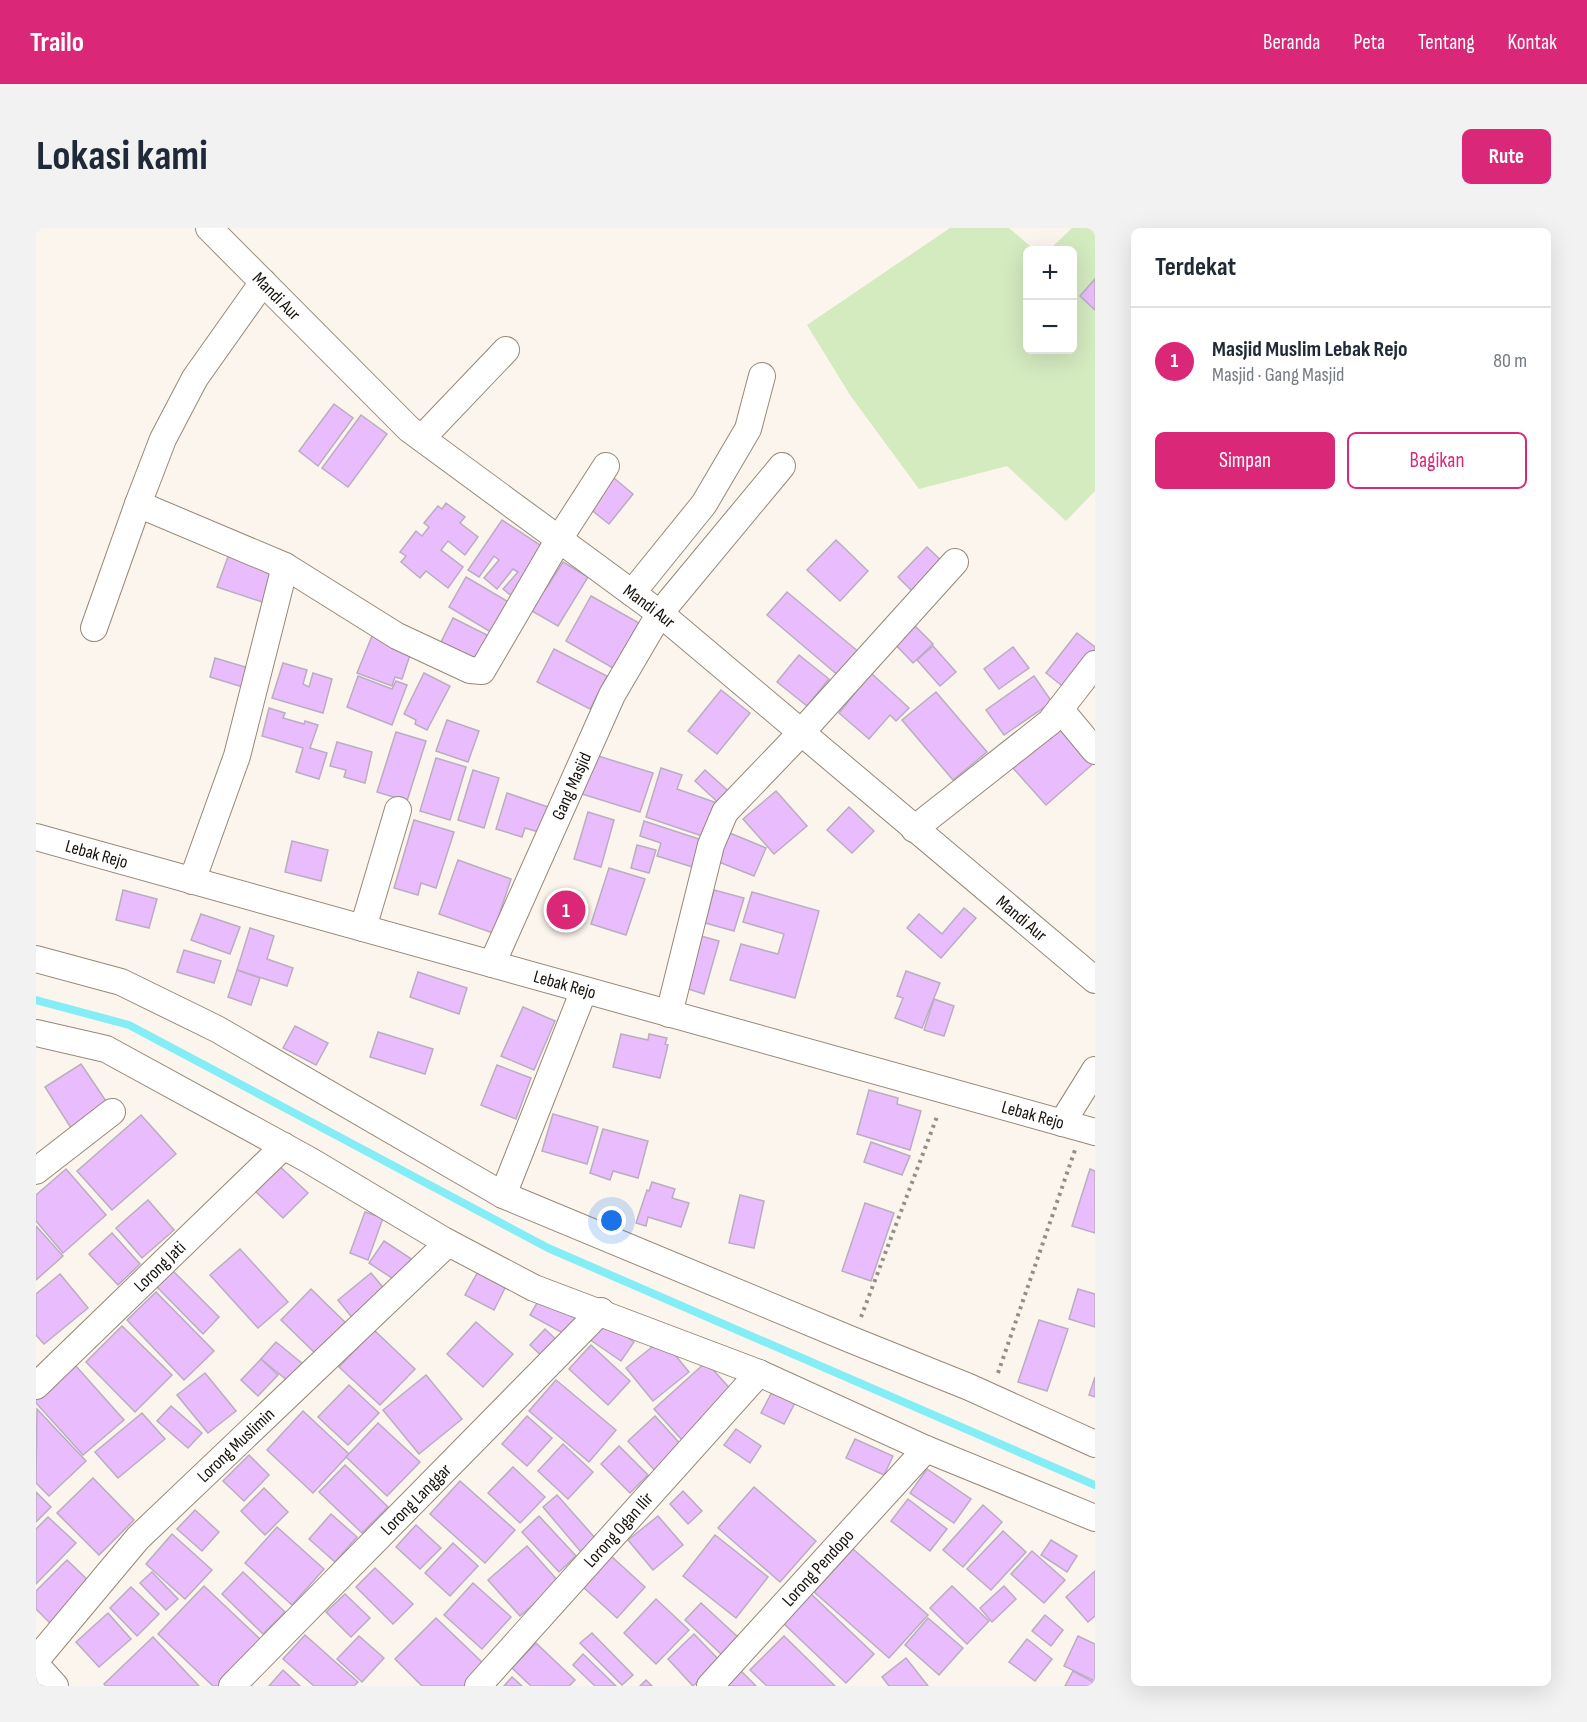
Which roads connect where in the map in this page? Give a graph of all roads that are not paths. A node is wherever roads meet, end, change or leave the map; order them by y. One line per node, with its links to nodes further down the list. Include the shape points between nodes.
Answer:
1 (209, 228): 2 (street, Mandi Aur)
2 (263, 282): 5 (street, Mandi Aur); 8 (street, via 195,378 163,439)
3 (506, 350): 5 (street)
4 (762, 376): 12 (street, via 748,429 704,504)
5 (422, 438): 9 (street, Mandi Aur)
6 (606, 466): 9 (street)
7 (782, 466): 13 (street, Gang Masjid)
8 (138, 504): 11 (street); 14 (street)
9 (560, 539): 11 (street, via 487,666 476,672 397,636); 12 (street, Mandi Aur)
10 (955, 562): 17 (street)
11 (285, 566): 22 (street, via 237,756)
12 (632, 593): 13 (street, Mandi Aur)
13 (660, 613): 17 (street, Mandi Aur); 25 (street, Gang Masjid, via 612,695)
14 (94, 628)
15 (1095, 664): 16 (street)
16 (1060, 709): 18 (street); 20 (street, via 1050,722)
17 (800, 732): 20 (street, Mandi Aur); 28 (street, via 725,812 711,845)
18 (1095, 751)
19 (398, 810): 23 (street)
20 (914, 829): 26 (street, Mandi Aur)
21 (36, 837): 22 (street, Lebak Rejo)
22 (192, 881): 23 (street, Lebak Rejo)
23 (363, 928): 25 (street, Lebak Rejo)
24 (36, 959): 35 (street, via 122,982 217,1029)
25 (492, 964): 27 (street, Lebak Rejo)
26 (1095, 980)
27 (584, 990): 28 (street, Lebak Rejo); 35 (street)
28 (669, 1014): 32 (street, Lebak Rejo)
29 (36, 1033): 33 (street, via 106,1049)
30 (1095, 1070): 32 (street)
31 (112, 1112): 34 (street)
32 (1080, 1128)
33 (284, 1146): 36 (street); 39 (street, Lorong Jati)
34 (36, 1171)
35 (503, 1195): 40 (street, via 990,1396)
36 (448, 1243): 37 (street, via 534,1288); 43 (street, Lorong Muslimin, via 138,1538)
37 (601, 1311): 38 (street); 46 (street, Lorong Langgar)
38 (759, 1373): 41 (street); 47 (street, Lorong Ogan Ilir)
39 (36, 1386)
40 (1095, 1444)
41 (926, 1449): 42 (street); 48 (street, Lorong Pendopo)
42 (1095, 1518)
43 (36, 1660)
44 (36, 1665): 45 (street)
45 (56, 1686)
46 (232, 1686)
47 (478, 1686)
48 (710, 1686)

